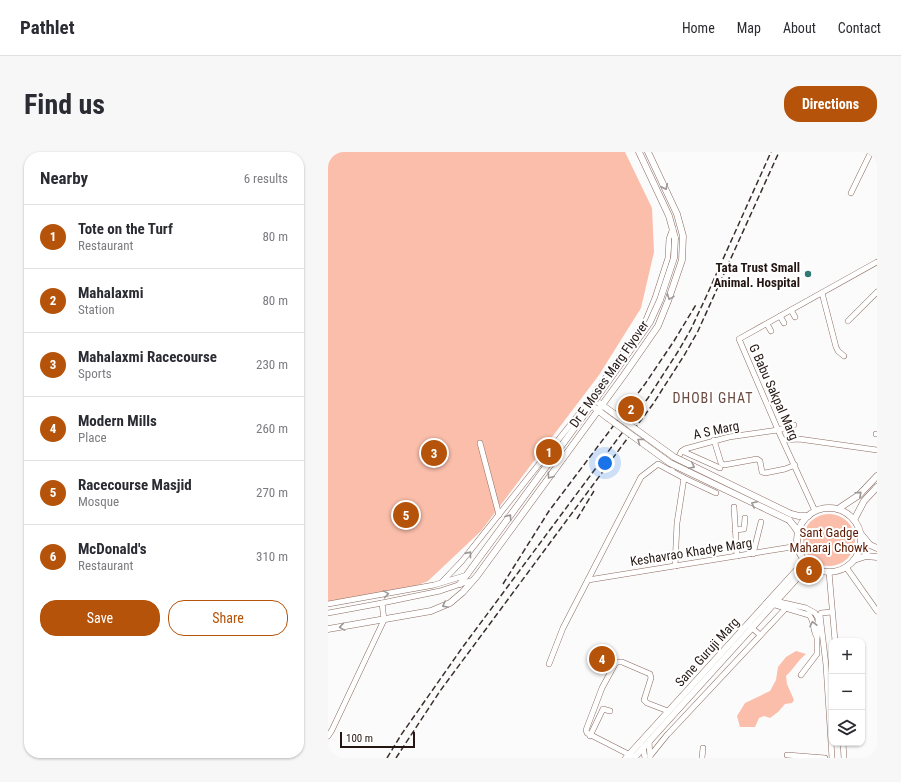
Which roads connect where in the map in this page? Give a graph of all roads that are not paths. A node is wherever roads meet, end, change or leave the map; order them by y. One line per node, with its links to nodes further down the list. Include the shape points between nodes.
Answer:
1 (639, 152): 5 (main road, Dr E Moses Marg Flyover, via 670,216)
2 (648, 152): 18 (main road, Dr E Moses Marg Flyover, one-way to 18, via 677,214 683,236 682,260 658,326)
3 (871, 152): 4 (street)
4 (851, 192)
5 (673, 228): 17 (main road, Dr E Moses Marg Flyover, bridge, via 674,258 650,322); 37 (street, via 669,239 668,258 646,320 590,400)
6 (877, 262): 8 (street, G Babu Sakpal Marg)
7 (877, 292): 12 (street)
8 (822, 293): 9 (street, G Babu Sakpal Marg); 16 (street, via 836,347)
9 (791, 310): 10 (street, G Babu Sakpal Marg); 11 (street)
10 (780, 316): 13 (street); 14 (street, G Babu Sakpal Marg)
11 (795, 317)
12 (848, 321)
13 (784, 323)
14 (767, 324): 15 (street); 20 (street, G Babu Sakpal Marg, via 739,339)
15 (771, 330)
16 (844, 356)
17 (593, 403): 18 (main road); 55 (main road, Dr E Moses Marg Flyover, one-way to 17)
18 (600, 408): 38 (main road, one-way to 38, bridge, via 674,457 791,514); 43 (main road, one-way to 18, bridge, via 789,520 670,463); 56 (main road, Dr E Moses Marg Flyover, one-way to 56)
19 (794, 425): 20 (street, A S Marg)
20 (778, 430): 21 (street, A S Marg); 22 (street, G Babu Sakpal Marg)
21 (714, 440): 24 (street, A S Marg); 26 (street, via 721,463 724,465 756,459 760,461 762,472 765,473)
22 (783, 440): 25 (street, via 799,439); 26 (street, G Babu Sakpal Marg)
23 (480, 443): 37 (street)
24 (682, 450): 27 (street); 28 (street, A S Marg)
25 (877, 450)
26 (795, 465): 36 (street, G Babu Sakpal Marg)
27 (720, 468)
28 (671, 471): 30 (street); 57 (street, via 658,464 641,477)
29 (877, 476): 31 (main road)
30 (684, 478): 33 (street); 52 (street, via 677,523)
31 (869, 484): 32 (main road); 35 (main road, one-way to 31, via 859,495)
32 (876, 488): 40 (main road, via 864,501)
33 (716, 493)
34 (734, 507): 42 (street)
35 (838, 509): 36 (main road); 40 (main road)
36 (815, 511): 38 (main road)
37 (500, 515): 58 (street, one-way to 37)
38 (808, 516): 43 (main road, via 801,523)
39 (745, 518): 42 (street, via 744,529)
40 (854, 520): 44 (main road)
41 (761, 522): 47 (street)
42 (736, 530): 48 (street)
43 (798, 532): 45 (main road)
44 (860, 533): 46 (main road, via 870,545); 50 (main road, via 860,547)
45 (798, 546): 47 (street, Keshavrao Khadye Marg); 51 (main road)
46 (877, 548)
47 (753, 554): 48 (street, Keshavrao Khadye Marg)
48 (737, 556): 52 (street, Keshavrao Khadye Marg)
49 (877, 557): 50 (main road, via 866,556)
50 (854, 560): 53 (main road)
51 (807, 563): 54 (main road, via 823,572); 60 (main road, Sane Guruji Marg); 69 (main road, Sane Guruji Marg)
52 (675, 566): 57 (street, Keshavrao Khadye Marg)
53 (846, 567): 54 (main road); 61 (street)
54 (829, 572): 66 (street)
55 (468, 573): 58 (street); 59 (main road, Dr E Moses Marg Flyover)
56 (475, 578): 59 (street); 68 (main road, Dr E Moses Marg Flyover, one-way to 68, via 450,603 432,612)
57 (588, 580): 74 (street, via 563,628)
58 (442, 582): 63 (street, one-way to 58)
59 (460, 584): 62 (street, via 440,591)
60 (774, 602): 64 (street); 69 (main road, Sane Guruji Marg); 72 (street, via 815,612 818,618)
61 (875, 602): 65 (street)
62 (382, 603): 67 (street); 68 (street)
63 (328, 604)
64 (786, 608): 71 (street); 72 (street, one-way to 64, via 813,620 809,615)
65 (877, 611)
66 (832, 612): 73 (street); 75 (street, via 820,614)
67 (328, 613)
68 (384, 620): 70 (main road, one-way to 70); 85 (street)
69 (748, 628): 71 (street); 80 (main road, Sane Guruji Marg)
70 (328, 629)
71 (760, 635): 81 (street)
72 (817, 637): 78 (street, via 817,654)
73 (834, 638)
74 (549, 664)
75 (826, 665): 76 (street)
76 (826, 672): 77 (street); 79 (street)
77 (829, 672)
78 (801, 675)
79 (829, 694)
80 (683, 698): 81 (street); 84 (main road, Sane Guruji Marg); 87 (main road, Sane Guruji Marg)
81 (694, 706): 93 (street)
82 (830, 710): 96 (street)
83 (610, 711): 86 (street, via 603,709)
84 (668, 711): 86 (street, via 644,700 650,674 617,662 602,688 586,730); 92 (main road, Sane Guruji Marg)
85 (328, 736)
86 (590, 736): 92 (street)
87 (649, 741): 89 (main road, Sane Guruji Marg); 93 (street)
88 (843, 746): 97 (street)
89 (643, 747): 92 (main road, Sane Guruji Marg); 93 (street)
90 (703, 748): 94 (street)
91 (787, 755): 95 (street)
92 (630, 757)
93 (649, 757)
94 (702, 758)
95 (824, 758)
96 (832, 758)
97 (844, 758)

